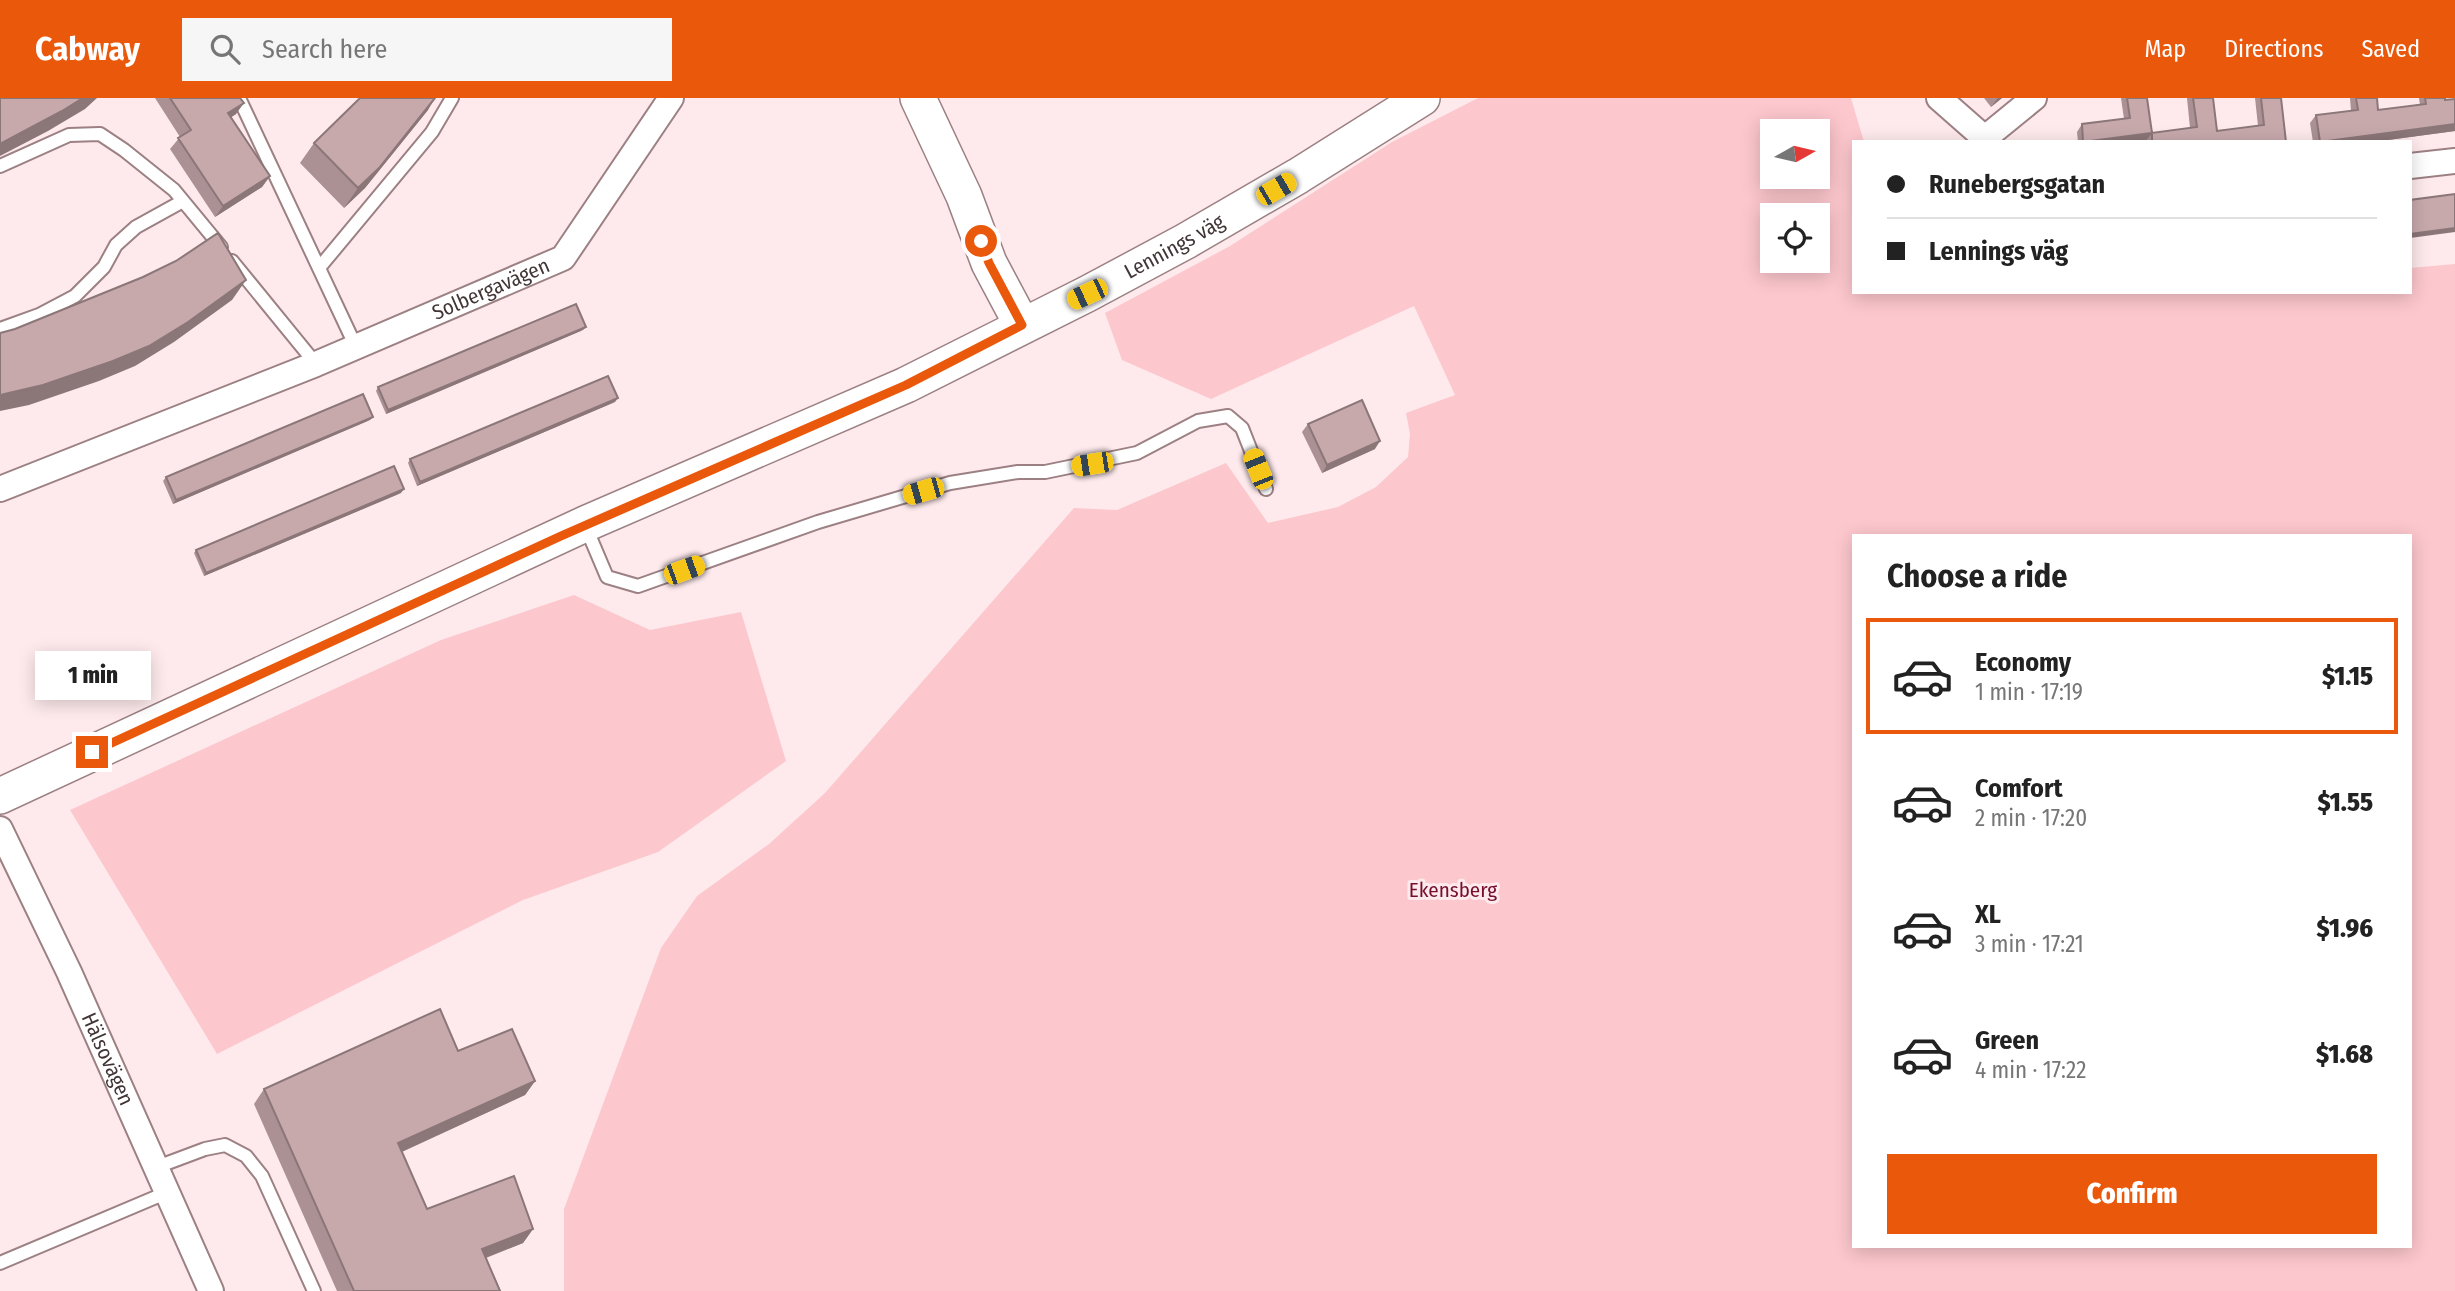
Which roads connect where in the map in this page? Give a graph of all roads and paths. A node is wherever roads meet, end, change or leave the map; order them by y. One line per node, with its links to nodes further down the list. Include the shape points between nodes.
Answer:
1 (239, 98): 13 (lane)
2 (452, 98): 13 (lane, via 432,132)
3 (671, 98): 16 (street, Solbergavägen, via 563,258)
4 (918, 98): 14 (main road, via 964,196 989,263)
5 (1422, 98): 14 (main road, Lennings väg, via 1186,241)
6 (1939, 98): 8 (street)
7 (2034, 98): 8 (street)
8 (1987, 140)
9 (2455, 161): 11 (street)
10 (0, 166): 12 (lane, via 69,135 100,134)
11 (2412, 166)
12 (183, 201): 15 (lane, via 136,227 75,296); 17 (lane)
13 (319, 268): 16 (lane)
14 (1022, 325): 20 (main road, Lennings väg, via 906,385)
15 (0, 329)
16 (356, 347): 17 (street, Solbergavägen)
17 (316, 364): 18 (street, Solbergavägen)
18 (0, 489)
19 (1266, 489): 20 (lane, via 1242,428 1228,416 1198,421 1126,456 1045,472 950,483 818,522 638,586 607,577)
20 (585, 524): 21 (main road, Lennings väg)
21 (0, 796)
22 (0, 829): 23 (street, Hälsovägen)
23 (157, 1167): 24 (street, Hälsovägen); 27 (lane, via 225,1145 246,1156 262,1176)
24 (168, 1192): 25 (lane); 26 (street, Hälsovägen)
25 (0, 1264)
26 (211, 1291)
27 (314, 1291)

